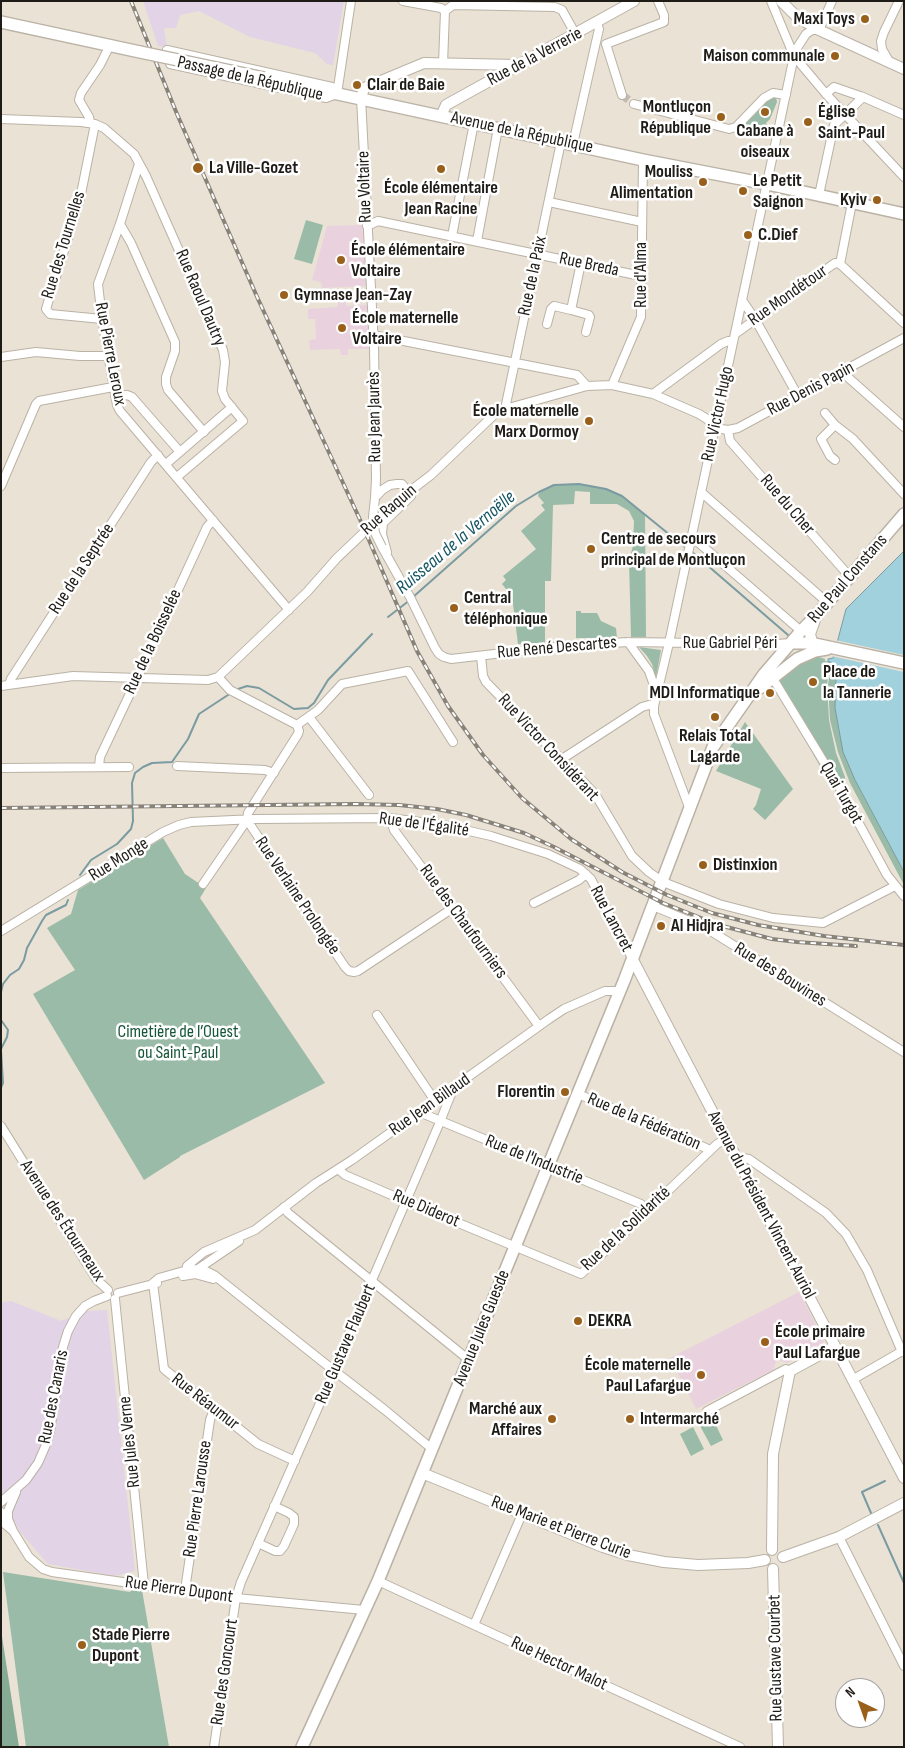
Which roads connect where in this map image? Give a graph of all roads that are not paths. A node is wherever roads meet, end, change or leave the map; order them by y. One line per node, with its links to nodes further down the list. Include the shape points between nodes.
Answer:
1 (351, 1): 23 (street)
2 (403, 1): 10 (street)
3 (634, 1): 12 (main road, Rue de la Verrerie)
4 (658, 1): 16 (street, Rue de la Verrerie, via 664,22)
5 (771, 1): 18 (street)
6 (781, 1): 13 (main road, via 797,17)
7 (832, 1): 13 (street)
8 (899, 1): 20 (street, via 881,41)
9 (513, 4): 10 (street, via 453,5); 14 (street, via 562,10)
10 (445, 11): 19 (street)
11 (1, 22): 17 (main road, Avenue de la République)
12 (597, 23): 14 (main road, Rue de la Verrerie); 15 (street, Rue de la Paix)
13 (819, 30): 18 (street, Rue Victor Hugo, via 806,34); 20 (main road)
14 (576, 35): 21 (main road, Rue de la Verrerie)
15 (596, 42): 16 (street); 37 (street, Rue de la Paix)
16 (606, 44): 25 (street)
17 (110, 45): 23 (main road, Avenue de la République, bridge); 34 (street, via 79,100)
18 (794, 56): 24 (street); 26 (street, Rue Victor Hugo)
19 (443, 64): 21 (main road); 28 (main road, via 424,63 364,88)
20 (891, 64): 22 (main road)
21 (518, 66): 32 (main road, Rue de la Verrerie, via 446,105)
22 (904, 69)
23 (337, 94): 23 (street, Passage de la République, via 332,88 167,50 170,64 326,98); 28 (main road, Avenue de la République)
24 (826, 94): 27 (street, via 834,87); 30 (street)
25 (622, 95)
26 (786, 95): 29 (street, via 773,93 764,98 736,127 729,129); 42 (street, Rue Victor Hugo)
27 (862, 97): 30 (street); 31 (street)
28 (362, 98): 32 (main road, Avenue de la République); 50 (street, Rue Voltaire)
29 (634, 104)
30 (845, 113): 40 (street); 44 (street, via 834,125)
31 (904, 115)
32 (441, 116): 35 (main road, Avenue de la République)
33 (1, 119): 34 (street)
34 (93, 123): 39 (street, Rue Raoul Dautry, via 104,128 134,154); 59 (street, Rue des Tournelles, via 80,199 46,309 50,314)
35 (474, 123): 36 (main road, Avenue de la République); 51 (street)
36 (498, 128): 37 (main road, Avenue de la République); 52 (street)
37 (567, 143): 38 (main road, Avenue de la République); 45 (street, Rue de la Paix)
38 (643, 160): 42 (main road, Avenue de la République); 48 (street, Rue d'Alma)
39 (139, 164): 41 (street, Rue Pierre Leroux); 43 (street, Rue Raoul Dautry)
40 (904, 177)
41 (134, 184): 43 (street, via 143,183); 49 (street, Rue Pierre Leroux)
42 (767, 184): 44 (main road, Avenue de la République); 57 (street, Rue Victor Hugo)
43 (153, 191): 77 (street, Rue Raoul Dautry, via 223,350 222,390)
44 (819, 195): 46 (main road, Avenue de la République)
45 (549, 202): 48 (street); 53 (street, Rue de la Paix)
46 (852, 202): 47 (main road, Avenue de la République); 55 (street, Rue Mondétour)
47 (904, 214)
48 (642, 222): 56 (street, Rue d'Alma)
49 (120, 224): 59 (street, Rue Pierre Leroux, via 98,284); 84 (street, via 174,342 175,351 166,377 168,390)
50 (367, 226): 51 (street, Rue Breda, via 378,221); 64 (street, Rue Voltaire)
51 (452, 236): 52 (street, Rue Breda)
52 (477, 241): 53 (street, Rue Breda)
53 (538, 254): 54 (street, Rue Breda); 69 (street, Rue de la Paix)
54 (581, 263): 56 (street, Rue Breda); 58 (street)
55 (840, 264): 60 (street, Rue Mondétour, via 835,263); 61 (street)
56 (641, 276): 71 (street, Rue d'Alma, via 641,317)
57 (742, 300): 60 (street); 65 (street, Rue Victor Hugo)
58 (571, 310): 62 (street, via 554,306); 63 (street, via 589,314)
59 (102, 318): 67 (street, Rue Pierre Leroux)
60 (755, 319): 65 (street, Rue Mondétour); 76 (street)
61 (904, 323)
62 (548, 324)
63 (586, 332)
64 (373, 335): 69 (street); 95 (street, Rue Jean Jaurès)
65 (734, 337): 74 (street, Rue Mondétour); 82 (street, Rue Victor Hugo)
66 (904, 338): 70 (street, Rue Denis Papin)
67 (108, 356): 68 (street, via 36,352); 73 (street, Rue Pierre Leroux)
68 (1, 357)
69 (514, 364): 72 (street, via 577,375); 78 (street, Rue de la Paix)
70 (842, 372): 76 (street, Rue Denis Papin); 81 (street)
71 (612, 385): 72 (street, Rue Raquin); 74 (street, Rue Raquin)
72 (587, 386): 78 (street, Rue Raquin)
73 (113, 387): 75 (street, Rue Pierre Leroux); 89 (street, via 39,401)
74 (653, 394): 82 (street, Rue Raquin, via 699,414)
75 (115, 396): 85 (street, via 132,397); 86 (street, Rue Pierre Leroux, via 120,411)
76 (798, 396): 83 (street, Rue Denis Papin, via 738,428)
77 (232, 408): 84 (street); 90 (street, Rue Raoul Dautry, via 243,421)
78 (505, 409): 92 (street, Rue Raquin, via 497,412)
79 (825, 413): 80 (street)
80 (836, 425): 87 (street, via 821,439); 94 (street)
81 (904, 426)
82 (715, 428): 83 (street, Rue Denis Papin); 93 (street, Rue Victor Hugo)
83 (728, 430): 100 (street, Rue du Cher, via 730,441)
84 (204, 432): 85 (street)
85 (180, 452): 88 (street)
86 (158, 455): 88 (street, Rue Pierre Leroux); 115 (street, Rue de la Septrée)
87 (835, 460)
88 (166, 464): 90 (street, Rue Pierre Leroux)
89 (5, 468): 91 (street)
90 (177, 477): 97 (street, Rue Pierre Leroux)
91 (1, 486)
92 (409, 492): 95 (street, Rue Jean Jaurès, via 402,484 390,485); 99 (street, Rue Jean Jaurès, via 411,496 383,522 382,534); 102 (street, Rue Raquin, via 337,558)
93 (701, 492): 98 (street, Rue Victor Hugo); 101 (street)
94 (904, 494)
95 (375, 498): 99 (street, Rue Jean Jaurès, bridge, via 375,533)
96 (904, 514): 100 (main road, Rue Paul Constans)
97 (213, 520): 102 (street, Rue Pierre Leroux); 113 (street, Rue de la Boisselée)
98 (692, 537): 104 (street, Rue Victor Hugo); 106 (street)
99 (391, 564): 109 (street, Rue Jean Jaurès, via 435,648)
100 (850, 576): 101 (main road, Rue Paul Constans)
101 (828, 603): 106 (main road, Rue Paul Constans, via 816,616)
102 (289, 610): 112 (street, Rue Raquin)
103 (628, 642): 104 (street, Rue René Descartes); 108 (street, Rue René Descartes); 117 (street, via 649,671)
104 (669, 643): 107 (street, Rue Gabriel Péri); 117 (street, Rue Victor Hugo)
105 (791, 643): 106 (main road); 106 (main road, Rue Paul Constans); 107 (main road, Rue Paul Constans)
106 (818, 643): 110 (main road); 111 (main road, Rue Paul Constans)
107 (780, 648): 114 (street, Rue Paul Constans, via 783,660); 119 (main road, Rue Paul Constans)
108 (481, 656): 109 (street, Rue René Descartes); 123 (street, Rue Victor Considérant, via 486,682)
109 (444, 658)
110 (904, 663)
111 (782, 669): 114 (main road, Rue Paul Constans); 116 (street)
112 (218, 677): 113 (street, via 208,680); 121 (street, via 232,691)
113 (136, 679): 115 (street, via 73,676); 125 (street, Rue de la Boisselée, via 100,757)
114 (768, 680): 116 (street, Quai Turgot); 119 (main road, Rue Paul Constans)
115 (4, 687)
116 (779, 689): 138 (street, Quai Turgot)
117 (657, 694): 118 (street, Rue Victor Hugo)
118 (654, 706): 123 (street, via 642,708); 128 (street, via 654,714)
119 (740, 706): 130 (main road, Avenue Jules Guesde, via 712,747)
120 (309, 717): 121 (street); 122 (street, via 342,684 408,671); 131 (street)
121 (297, 725): 129 (street, via 298,734)
122 (453, 742)
123 (562, 759): 136 (street, Rue Victor Considérant, via 595,794 632,856)
124 (177, 766): 129 (street)
125 (99, 767): 126 (street); 127 (street)
126 (129, 767)
127 (1, 768)
128 (676, 769): 130 (street, via 685,783 692,786); 132 (street)
129 (274, 773): 134 (street, via 248,813)
130 (699, 782): 132 (main road, Avenue Jules Guesde)
131 (369, 795)
132 (689, 807): 136 (main road, Avenue Jules Guesde)
133 (390, 818): 134 (street, Rue de l'Égalité); 135 (street, Rue de l'Égalité, via 491,836 548,854); 142 (street, Rue des Chaufourniers, via 394,830)
134 (247, 820): 137 (street); 142 (street, Rue Verlaine Prolongée, via 349,971 358,971); 143 (street, Rue Monge, via 191,822 163,832)
135 (588, 876): 140 (street); 144 (street, Rue Lancret)
136 (662, 882): 138 (street, Rue Victor Considérant, via 719,904 774,918 823,923); 141 (main road, Avenue Jules Guesde)
137 (203, 884)
138 (895, 886): 139 (street, Quai Turgot)
139 (904, 896)
140 (534, 903)
141 (653, 906): 144 (main road, Avenue Jules Guesde); 148 (street, Rue des Bouvines, via 706,928)
142 (453, 908): 147 (street, Rue des Chaufourniers)
143 (1, 931)
144 (632, 958): 145 (main road, Avenue Jules Guesde); 155 (main road, Avenue du Président Vincent Auriol)
145 (620, 991): 147 (street, Rue Jean Billaud, via 605,991 564,1009); 150 (main road, Avenue Jules Guesde)
146 (377, 1015): 151 (street)
147 (539, 1026): 149 (street, Rue Jean Billaud)
148 (904, 1052)
149 (453, 1089): 151 (street, Rue Jean Billaud); 153 (street, Rue Gustave Flaubert)
150 (578, 1094): 156 (street, Rue de la Fédération); 158 (main road, Avenue Jules Guesde)
151 (435, 1101): 152 (street, Rue Jean Billaud)
152 (419, 1112): 153 (street, Rue de l'Industrie); 159 (street, Rue Jean Billaud)
153 (440, 1122): 158 (street, Rue de l'Industrie); 160 (street, Rue Gustave Flaubert)
154 (1, 1126): 171 (street, Avenue des Étourneaux, via 97,1280)
155 (726, 1139): 156 (street, Rue de la Solidarité); 157 (main road, Avenue du Président Vincent Auriol)
156 (710, 1151): 162 (street, Rue de la Solidarité)
157 (736, 1159): 172 (main road, Avenue du Président Vincent Auriol); 173 (street, via 749,1159 821,1209 846,1234 867,1270)
158 (548, 1166): 162 (street, Rue de l'Industrie, via 641,1204); 164 (main road, Avenue Jules Guesde)
159 (338, 1170): 160 (street, Rue Diderot); 161 (street, Rue Jean Billaud)
160 (406, 1201): 164 (street, Rue Diderot); 168 (street, Rue Gustave Flaubert)
161 (284, 1207): 163 (street, Rue Jean Billaud); 168 (street, via 288,1214)
162 (647, 1211): 164 (street, Rue de la Solidarité, via 581,1274)
163 (246, 1235): 165 (street); 166 (street, via 204,1252 187,1266)
164 (514, 1247): 174 (main road, Avenue Jules Guesde)
165 (210, 1260): 166 (street); 167 (street)
166 (190, 1272): 167 (street, via 204,1270); 169 (street, Avenue des Étourneaux, via 159,1278); 170 (street)
167 (214, 1275): 170 (street)
168 (372, 1281): 174 (street); 175 (street, Rue Gustave Flaubert)
169 (153, 1283): 171 (street, Avenue des Étourneaux); 178 (street, Rue Réaumur, via 164,1369)
170 (228, 1286): 175 (street)
171 (112, 1294): 184 (street, Rue des Canaris, via 85,1306 68,1331 50,1431 38,1463); 198 (street, Rue Jules Verne)
172 (834, 1347): 176 (main road); 177 (main road, Avenue du Président Vincent Auriol)
173 (903, 1351): 177 (street)
174 (469, 1360): 180 (main road, Avenue Jules Guesde)
175 (334, 1370): 180 (street); 181 (street, Rue Gustave Flaubert)
176 (790, 1371): 179 (street, via 786,1369); 193 (main road, via 773,1454)
177 (852, 1380): 183 (main road, Avenue du Président Vincent Auriol)
178 (214, 1409): 181 (street, Rue Réaumur, via 258,1444); 199 (street, Rue Pierre Larousse)
179 (707, 1411)
180 (432, 1449): 182 (main road, Avenue Jules Guesde)
181 (296, 1461): 187 (street, Rue Gustave Flaubert)
182 (422, 1472): 189 (main road, Rue Marie et Pierre Curie); 197 (main road, Avenue Jules Guesde)
183 (904, 1478)
184 (19, 1488): 185 (street, Rue des Canaris); 190 (street)
185 (1, 1502)
186 (904, 1503): 191 (main road)
187 (274, 1506): 192 (street, Rue Gustave Flaubert); 192 (street, via 289,1513 294,1524 280,1551)
188 (1, 1512): 190 (street, Rue Pierre Dupont)
189 (522, 1514): 195 (main road, Rue Marie et Pierre Curie, via 603,1547 664,1562 698,1565); 202 (street)
190 (5, 1520): 198 (street, Rue Pierre Dupont, via 29,1557 43,1569)
191 (839, 1537): 194 (main road); 203 (street)
192 (258, 1544): 200 (street, Rue Gustave Flaubert)
193 (772, 1550): 194 (main road); 195 (main road)
194 (783, 1557): 196 (main road, via 781,1565)
195 (765, 1560): 196 (main road)
196 (773, 1568): 207 (main road, Rue Gustave Courbet)
197 (378, 1581): 201 (main road, Avenue Jules Guesde); 202 (street, Rue Hector Malot)
198 (144, 1585): 199 (street, Rue Pierre Dupont)
199 (185, 1590): 200 (street, Rue Pierre Dupont)
200 (236, 1598): 201 (street, Rue Pierre Dupont); 204 (street, Rue des Goncourt)
201 (364, 1610): 205 (main road, Avenue Jules Guesde)
202 (474, 1625): 206 (street, Rue Hector Malot)
203 (904, 1666)
204 (214, 1747)
205 (302, 1747)
206 (740, 1747)
207 (778, 1747)

